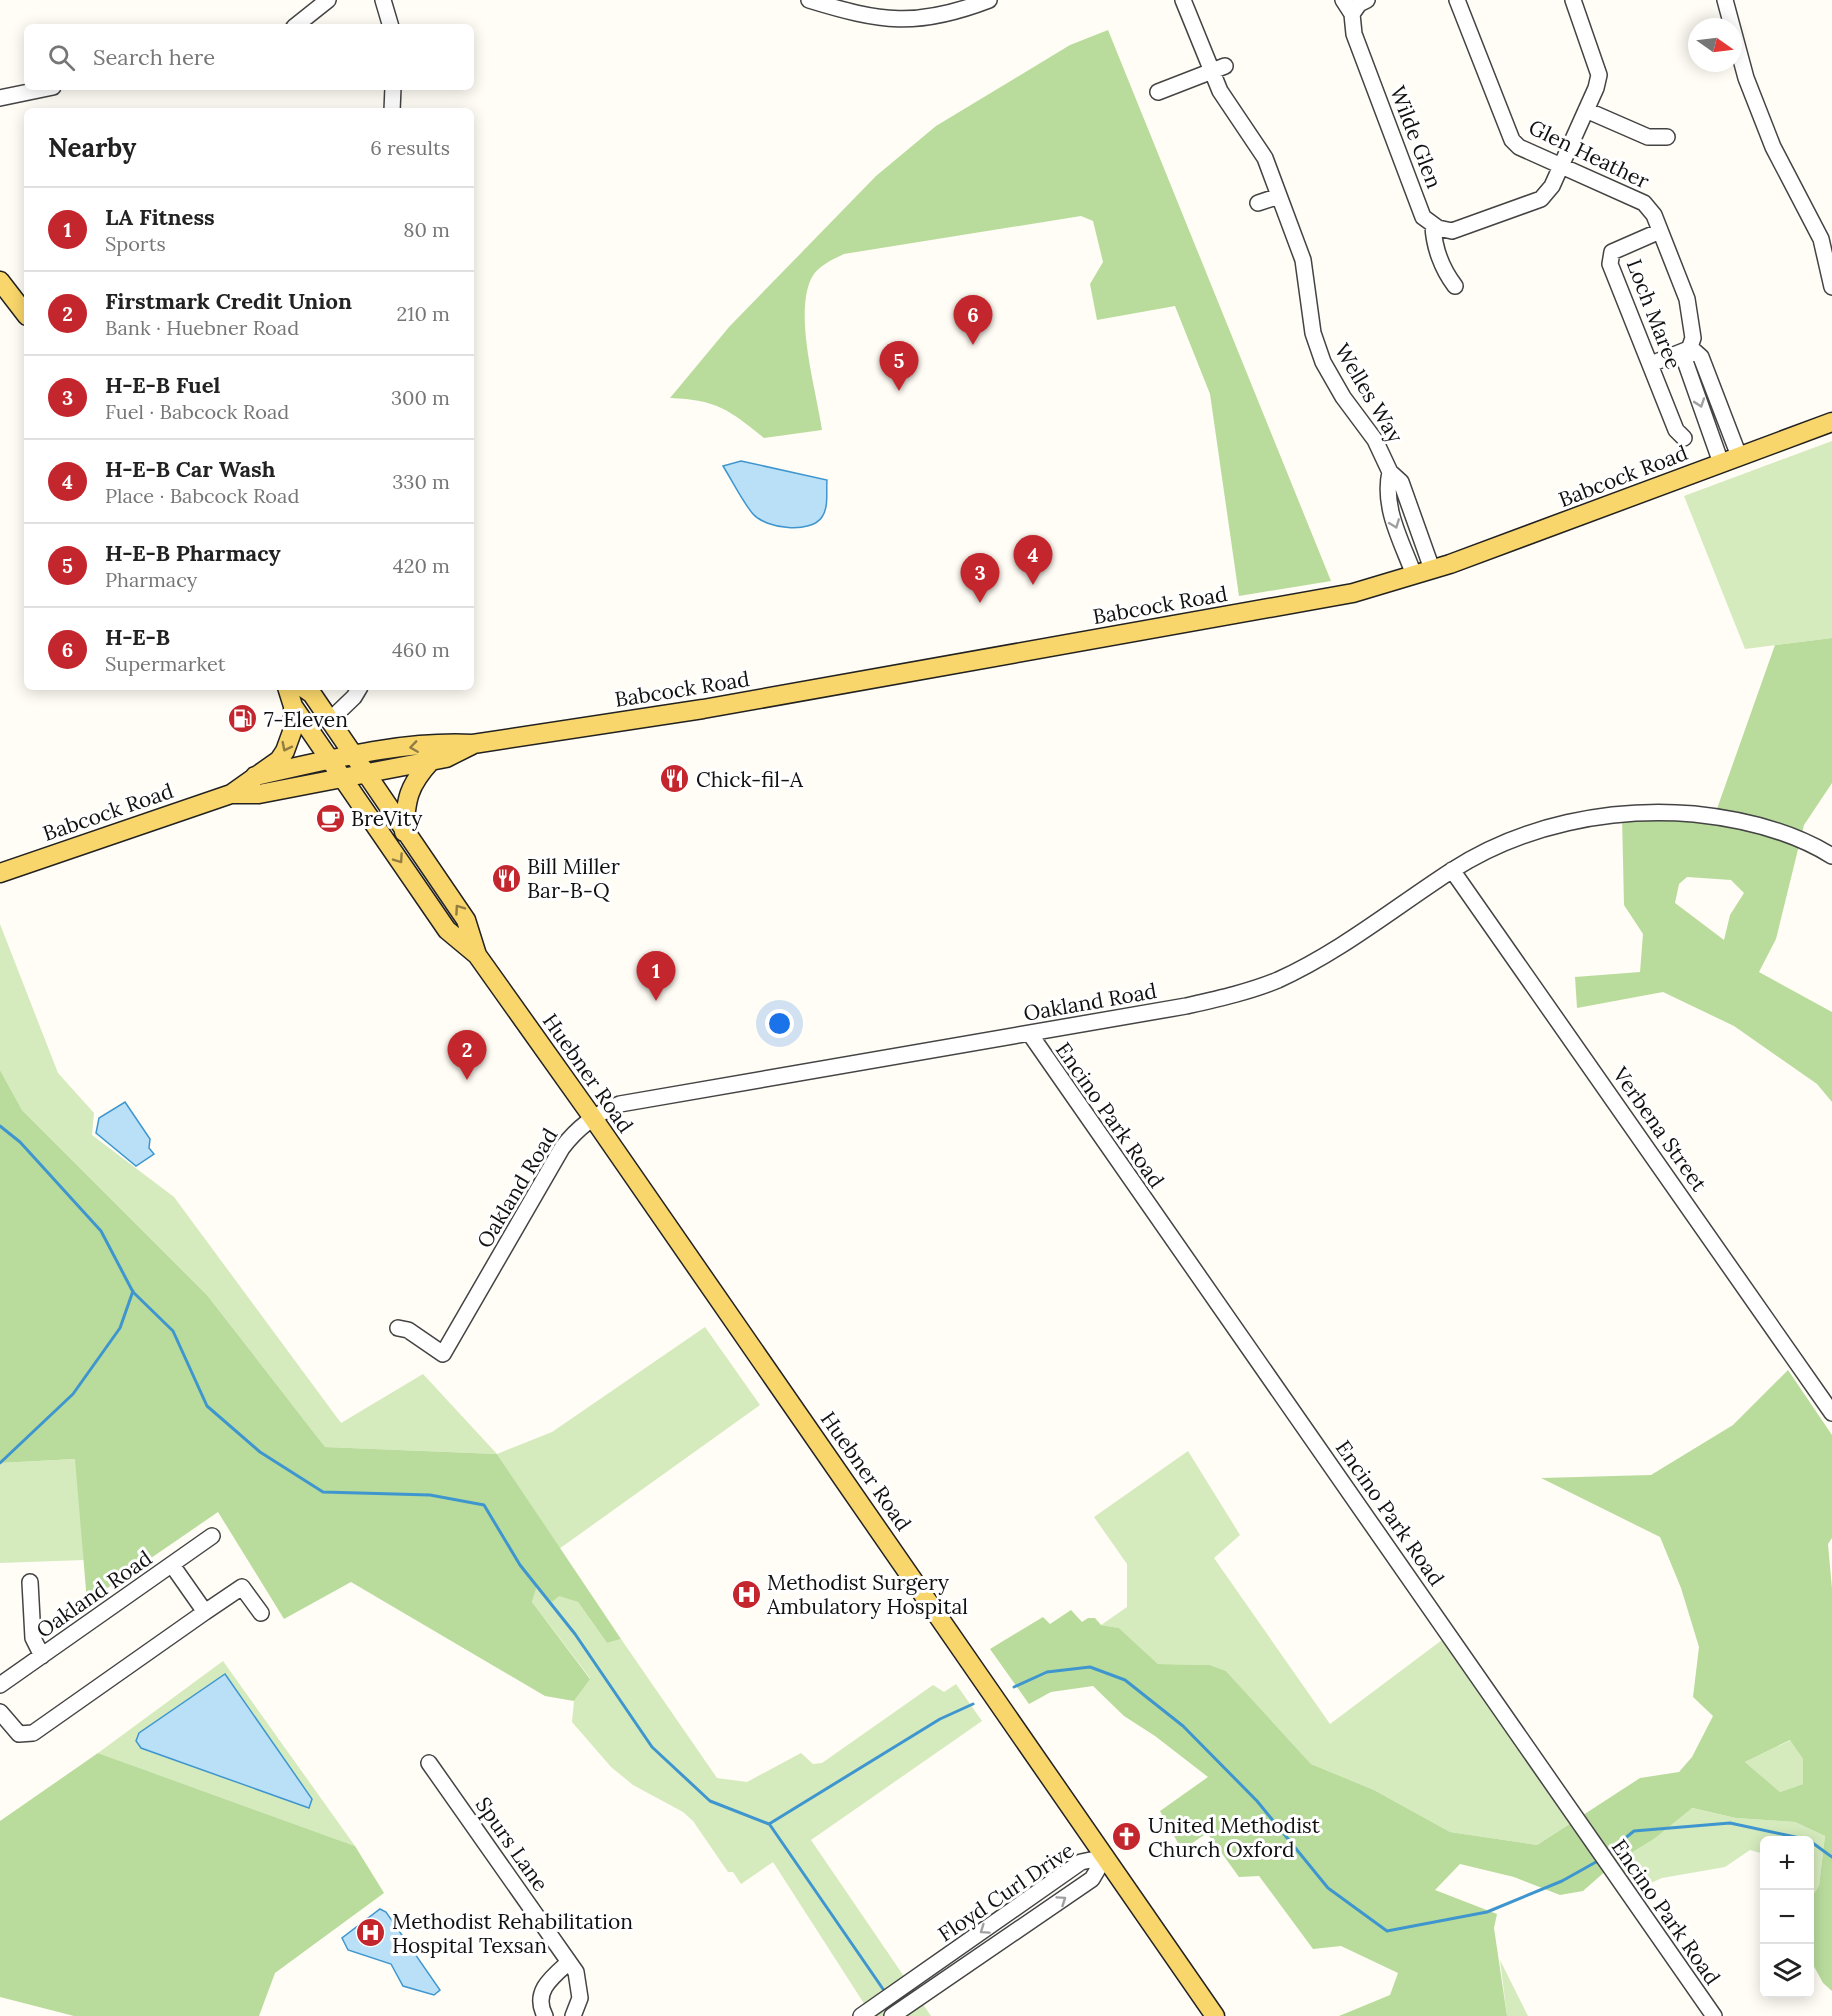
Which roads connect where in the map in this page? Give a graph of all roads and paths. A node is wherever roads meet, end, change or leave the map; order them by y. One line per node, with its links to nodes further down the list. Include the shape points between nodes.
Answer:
1 (328, 0): 12 (street)
2 (383, 0): 13 (street)
3 (809, 0): 4 (street, via 859,15 899,20 935,17)
4 (989, 0)
5 (1183, 0): 14 (street, Welles Way)
6 (1343, 0): 11 (street, Wilde Glen)
7 (1367, 0): 11 (street)
8 (1457, 0): 22 (street, Glen Heather, via 1507,133 1519,147)
9 (1573, 0): 20 (street, via 1599,75)
10 (1725, 0): 29 (street, via 1746,78 1773,147 1821,239)
11 (1352, 14): 25 (street, Wilde Glen, via 1354,34 1419,206)
12 (298, 24)
13 (390, 24)
14 (1218, 69): 17 (street); 23 (street, Welles Way, via 1220,91 1260,147)
15 (39, 90): 18 (street)
16 (393, 90): 19 (street)
17 (1158, 92)
18 (0, 98)
19 (392, 108)
20 (1586, 110): 21 (street, via 1648,137); 22 (street)
21 (1667, 137)
22 (1561, 165): 25 (street, via 1541,199 1452,231); 26 (street, Glen Heather, via 1644,203)
23 (1279, 196): 24 (street); 37 (street, Welles Way, via 1303,260 1310,319 1320,355 1343,397 1375,440)
24 (1258, 203)
25 (1433, 226): 28 (street, Wilde Glen, via 1446,275)
26 (1660, 231): 31 (street, Glen Heather, via 1690,312); 32 (street, Loch Maree, via 1625,244 1610,257)
27 (0, 281): 30 (main road)
28 (1455, 286)
29 (1832, 287)
30 (24, 312)
31 (1690, 348): 32 (street); 35 (street, via 1701,357); 36 (street, Glen Heather, one-way to 36, via 1685,361)
32 (1651, 364): 34 (street, Loch Maree, via 1676,430)
33 (1832, 422): 35 (main road, Babcock Road)
34 (1684, 438)
35 (1739, 456): 36 (main road, Babcock Road)
36 (1721, 463): 38 (main road, Babcock Road)
37 (1390, 472): 38 (street, Welles Way, via 1401,482); 39 (street, Welles Way, one-way to 39, via 1390,511)
38 (1432, 569): 39 (main road, Babcock Road)
39 (1414, 575): 46 (main road, Babcock Road, via 1353,593 1238,615 703,709)
40 (288, 690): 44 (main road, Huebner Road)
41 (306, 690): 45 (main road, Huebner Road)
42 (346, 690): 45 (street)
43 (358, 690): 45 (street, via 354,697)
44 (293, 705): 48 (main road, Huebner Road); 51 (main road, one-way to 51, via 293,729 285,752)
45 (325, 714): 47 (main road, Huebner Road)
46 (473, 744): 47 (main road, Babcock Road, one-way to 47, via 443,742); 49 (main road, Babcock Road)
47 (353, 756): 48 (main road, Babcock Road); 50 (main road, Huebner Road)
48 (330, 760): 51 (main road, Babcock Road); 52 (main road, Huebner Road)
49 (431, 761): 50 (main road, Babcock Road); 54 (main road, via 409,790)
50 (364, 772): 52 (main road, Babcock Road); 54 (main road, Huebner Road)
51 (255, 776): 53 (main road, Babcock Road)
52 (342, 777): 53 (main road, Babcock Road, via 259,794); 58 (main road, Huebner Road, one-way to 58, via 447,930)
53 (231, 794): 57 (main road, Babcock Road)
54 (404, 832): 58 (main road, Huebner Road, one-way to 54, via 466,920)
55 (1832, 856): 56 (street, Oakland Road, via 1754,823 1645,812 1610,814 1549,828 1495,848)
56 (1452, 870): 59 (street, Oakland Road, via 1336,948 1278,980 1186,1006); 62 (street, Verbena Street)
57 (0, 873)
58 (477, 955): 60 (main road, Huebner Road)
59 (1030, 1034): 60 (street, Oakland Road, via 620,1104); 81 (street, Encino Park Road)
60 (593, 1118): 61 (street, Oakland Road, via 573,1132 562,1148); 72 (main road, Huebner Road)
61 (437, 1351)
62 (1832, 1413)
63 (212, 1536): 64 (street, Oakland Road)
64 (172, 1565): 66 (street); 68 (street, Oakland Road)
65 (30, 1582): 68 (street, via 33,1638)
66 (205, 1612): 67 (street, via 243,1587); 70 (street, via 33,1733 19,1734)
67 (261, 1613)
68 (42, 1656): 69 (street, Oakland Road)
69 (0, 1685)
70 (0, 1712)
71 (429, 1763): 73 (street, Spurs Lane)
72 (1105, 1857): 74 (street, Floyd Curl Drive, one-way to 74, via 1081,1862); 75 (street, Floyd Curl Drive, one-way to 72, via 1092,1879); 80 (main road, Huebner Road)
73 (569, 1962): 76 (street, via 541,1993); 77 (street, Spurs Lane, via 580,1989)
74 (922, 1974): 75 (street); 78 (street, Floyd Curl Drive)
75 (935, 1987): 79 (street, Floyd Curl Drive)
76 (545, 2016)
77 (573, 2016)
78 (861, 2016)
79 (892, 2016)
80 (1215, 2016)
81 (1713, 2016)

